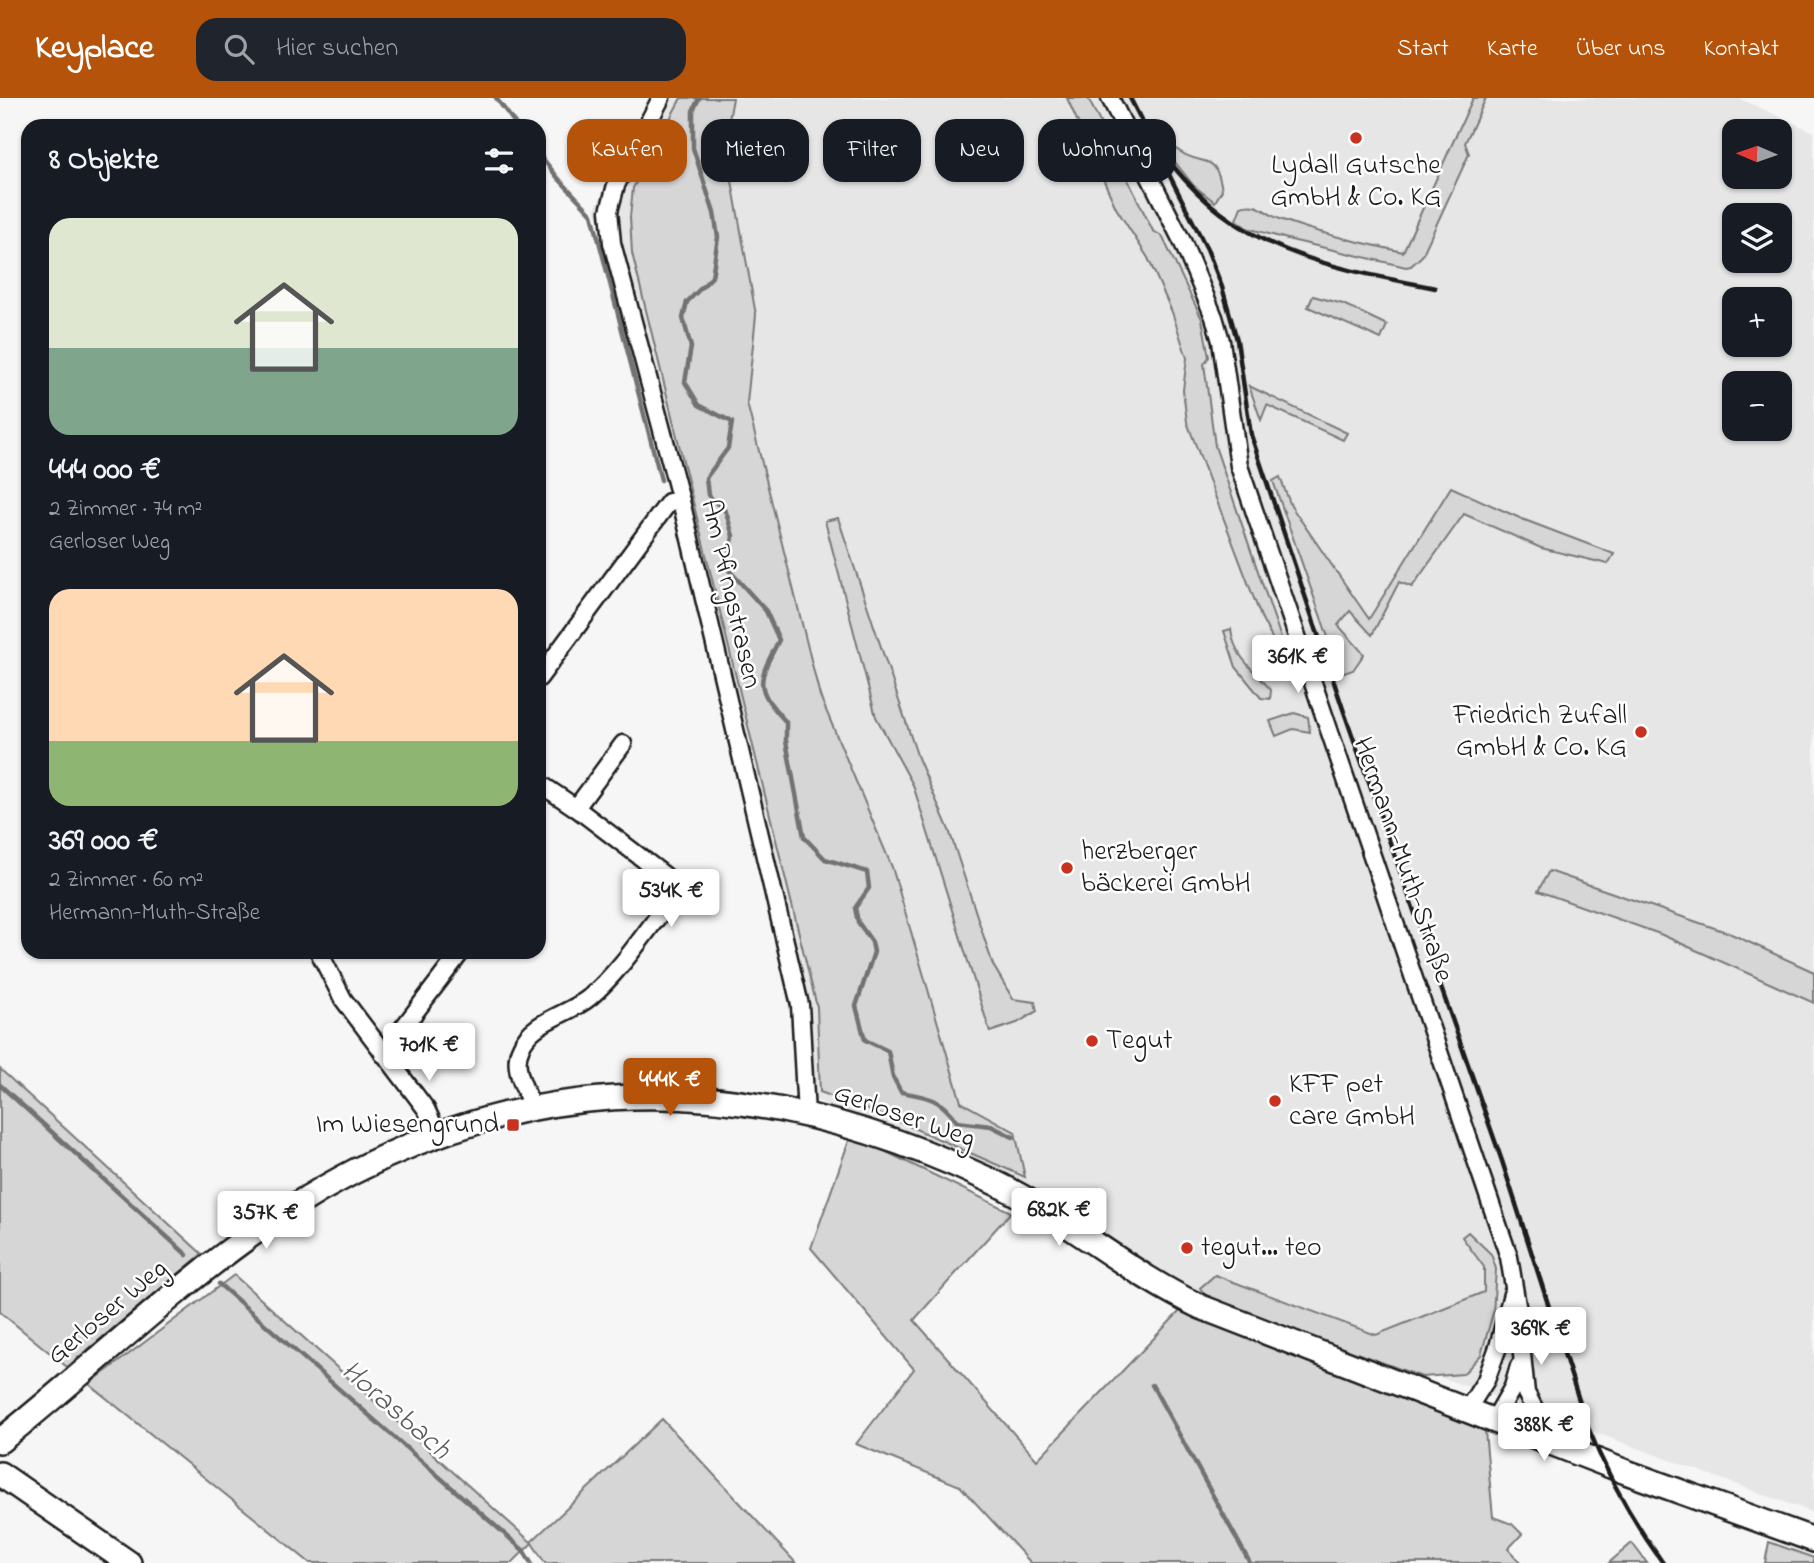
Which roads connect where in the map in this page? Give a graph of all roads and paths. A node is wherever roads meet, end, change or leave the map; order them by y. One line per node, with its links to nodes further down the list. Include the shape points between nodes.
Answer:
1 (661, 98): 3 (street, Am Pfingstrasen, via 616,185 609,211 611,243)
2 (1110, 98): 14 (street, Hermann-Muth-Straße, via 1183,243 1214,317 1222,341 1239,466 1505,1247)
3 (681, 501): 4 (street, via 669,502); 12 (street, Am Pfingstrasen, via 800,1005)
4 (546, 669)
5 (623, 744): 7 (street)
6 (546, 788): 7 (street)
7 (576, 808): 11 (street, via 664,876 671,883 672,894 588,999 525,1039 517,1069)
8 (323, 959): 10 (street, via 343,999)
9 (456, 959): 10 (street)
10 (383, 1054): 13 (street, via 426,1109)
11 (533, 1108): 12 (street, Gerloser Weg, via 601,1098 668,1096); 13 (street, Gerloser Weg)
12 (806, 1115): 16 (street, Gerloser Weg, via 870,1132 989,1179 1171,1293)
13 (438, 1135): 18 (street, Gerloser Weg, via 310,1196 258,1230)
14 (1513, 1289): 15 (street, Hermann-Muth-Straße); 16 (street, Hermann-Muth-Straße, via 1486,1380)
15 (1521, 1355): 17 (street, Hermann-Muth-Straße, via 1513,1387); 19 (street, Hermann-Muth-Straße, via 1526,1393 1541,1421)
16 (1467, 1410): 17 (street, Gerloser Weg)
17 (1494, 1420): 19 (street, Gerloser Weg)
18 (0, 1441)
19 (1567, 1449): 21 (street, Gerloser Weg)
20 (0, 1474): 22 (street)
21 (1814, 1540)
22 (129, 1563)

